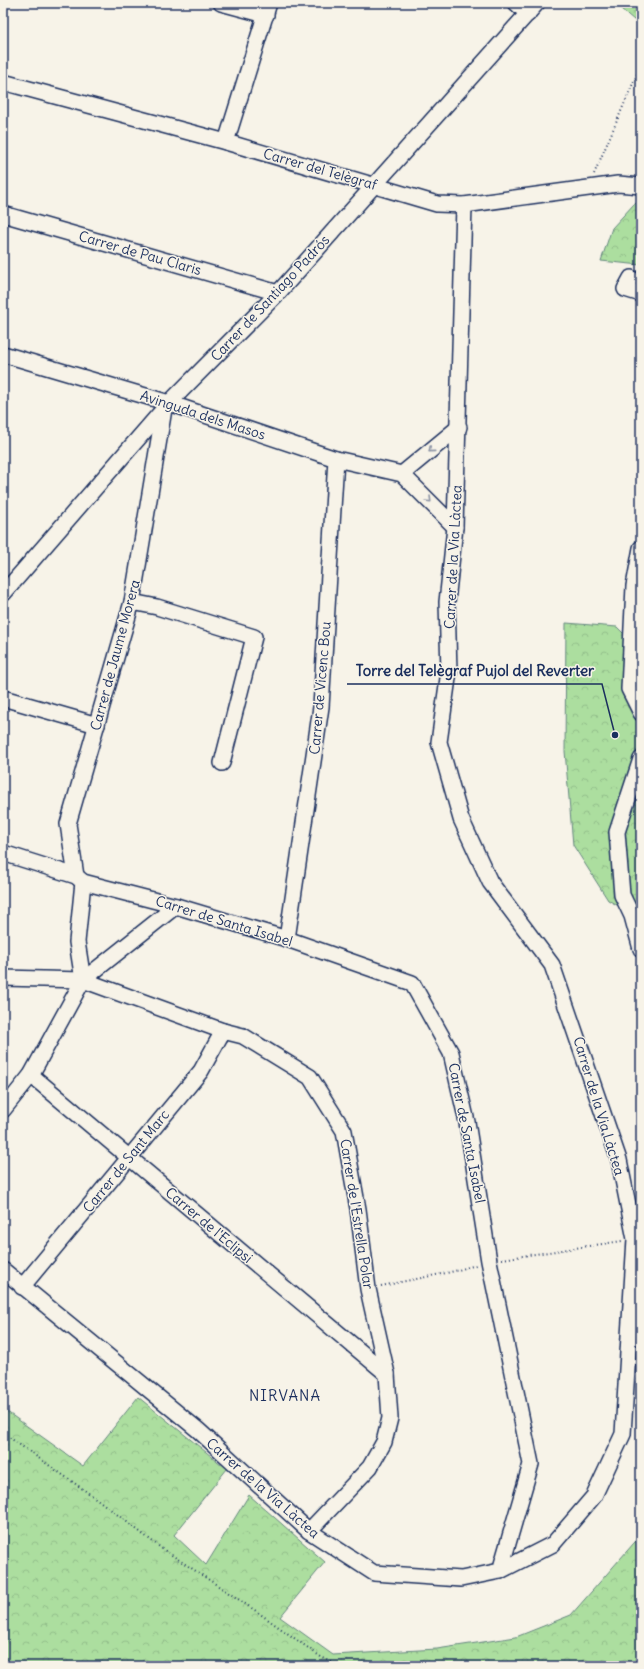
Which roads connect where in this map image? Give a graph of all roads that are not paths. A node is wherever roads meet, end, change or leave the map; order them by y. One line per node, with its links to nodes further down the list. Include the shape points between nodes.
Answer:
1 (221, 3): 4 (street)
2 (516, 3): 3 (street)
3 (533, 8): 7 (street, Carrer de Santiago Padrós)
4 (267, 9): 6 (street)
5 (3, 82): 6 (street, Carrer del Telègraf)
6 (226, 142): 7 (street, Carrer del Telègraf)
7 (375, 185): 9 (street, Carrer del Telègraf, via 437,204); 12 (street, Carrer de Santiago Padrós)
8 (641, 186): 9 (street, Carrer del Telègraf, via 618,184)
9 (464, 205): 16 (street, Carrer de la Via Làctea)
10 (3, 214): 12 (street, Carrer de Pau Claris)
11 (631, 278): 13 (street, via 626,290)
12 (278, 293): 15 (street, Carrer de Santiago Padrós)
13 (641, 294)
14 (3, 354): 15 (street, Avinguda dels Masos)
15 (166, 406): 17 (street, Avinguda dels Masos); 21 (street, Carrer de Santiago Padrós); 22 (street, Carrer de Jaume Morera)
16 (459, 427): 18 (street, one-way to 18); 19 (street, Carrer de la Via Làctea)
17 (336, 459): 18 (street, Avinguda dels Masos); 32 (street, Carrer de Vicenc Bou, via 321,707)
18 (402, 474): 19 (street, one-way to 19)
19 (455, 527): 40 (street, Carrer de la Via Làctea, via 447,602 449,671 439,742 461,819 490,882 552,965 618,1160)
20 (641, 548): 24 (street, via 634,586 629,689)
21 (3, 594)
22 (132, 602): 25 (street, Carrer de Jaume Morera); 27 (street, via 157,607 254,637)
23 (3, 698): 25 (street)
24 (641, 714)
25 (97, 725): 29 (street, Carrer de Jaume Morera, via 68,824)
26 (641, 759): 31 (street, via 617,832 622,895)
27 (222, 763)
28 (3, 853): 29 (street, Carrer de Santa Isabel)
29 (80, 879): 30 (street, Carrer de Santa Isabel); 35 (street, Carrer de Jaume Morera, via 77,942)
30 (176, 906): 32 (street, Carrer de Santa Isabel); 35 (street)
31 (636, 914): 33 (street)
32 (287, 939): 45 (street, Carrer de Santa Isabel, via 412,983 451,1053 467,1122 489,1261 531,1464)
33 (641, 948)
34 (3, 978): 35 (street, Carrer de l'Estrella Polar)
35 (83, 980): 36 (street, Carrer de l'Estrella Polar); 37 (street)
36 (224, 1031): 39 (street, Carrer de Sant Marc, via 201,1070); 43 (street, Carrer de l'Estrella Polar, via 244,1036 310,1077 344,1131 358,1209 368,1289)
37 (31, 1075): 38 (street); 39 (street, Carrer de l'Eclipsi)
38 (3, 1110)
39 (129, 1158): 42 (street, Carrer de Sant Marc); 43 (street, Carrer de l'Eclipsi)
40 (638, 1238): 45 (street, Carrer de la Via Làctea, via 623,1434 594,1496 553,1544)
41 (3, 1270): 42 (street, Carrer de la Via Làctea)
42 (22, 1287): 44 (street, Carrer de la Via Làctea, via 198,1430)
43 (387, 1374): 44 (street, Carrer de l'Estrella Polar, via 390,1418 384,1442 370,1468)
44 (309, 1531): 45 (street, Carrer de la Via Làctea, via 374,1573 461,1579)
45 (500, 1572)

